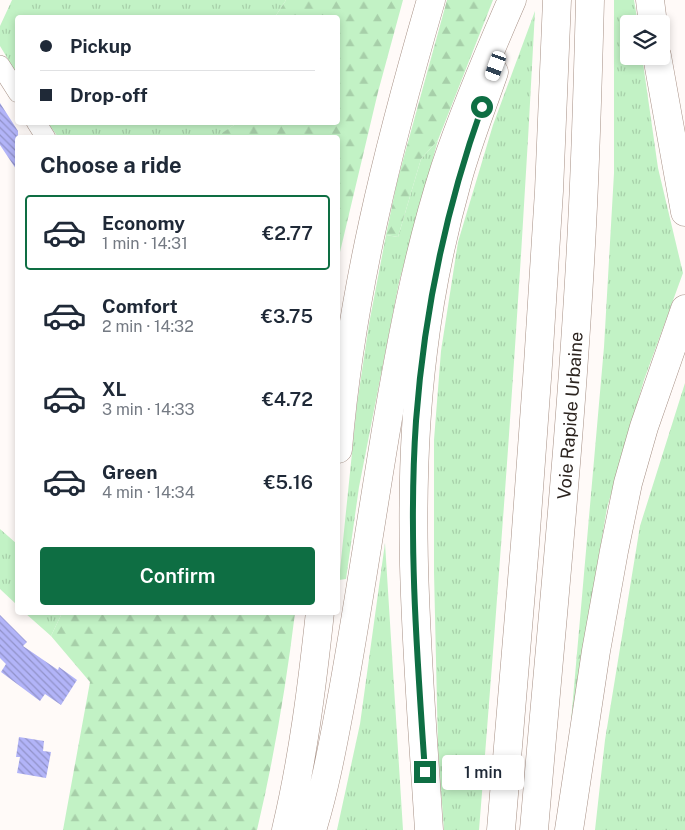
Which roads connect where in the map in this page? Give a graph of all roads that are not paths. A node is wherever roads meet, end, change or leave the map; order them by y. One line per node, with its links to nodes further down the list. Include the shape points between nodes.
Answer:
1 (431, 0): 14 (highway, via 368,240)
2 (512, 0): 8 (highway)
3 (525, 0): 8 (highway)
4 (558, 0): 19 (highway, Voie Rapide Urbaine, via 538,365)
5 (590, 0): 20 (highway, Voie Rapide Urbaine, via 576,320)
6 (650, 0): 7 (highway)
7 (652, 15)
8 (491, 64): 17 (highway, via 444,169 411,298 330,759); 18 (highway, via 451,206 427,323 416,420 414,559)
9 (0, 65): 11 (street)
10 (658, 65): 12 (highway)
11 (15, 88)
12 (685, 212)
13 (685, 309): 21 (highway, via 634,458 596,651)
14 (340, 417)
15 (320, 615): 16 (highway, via 302,753)
16 (286, 830)
17 (312, 830)
18 (429, 830)
19 (501, 830)
20 (534, 830)
21 (569, 830)

